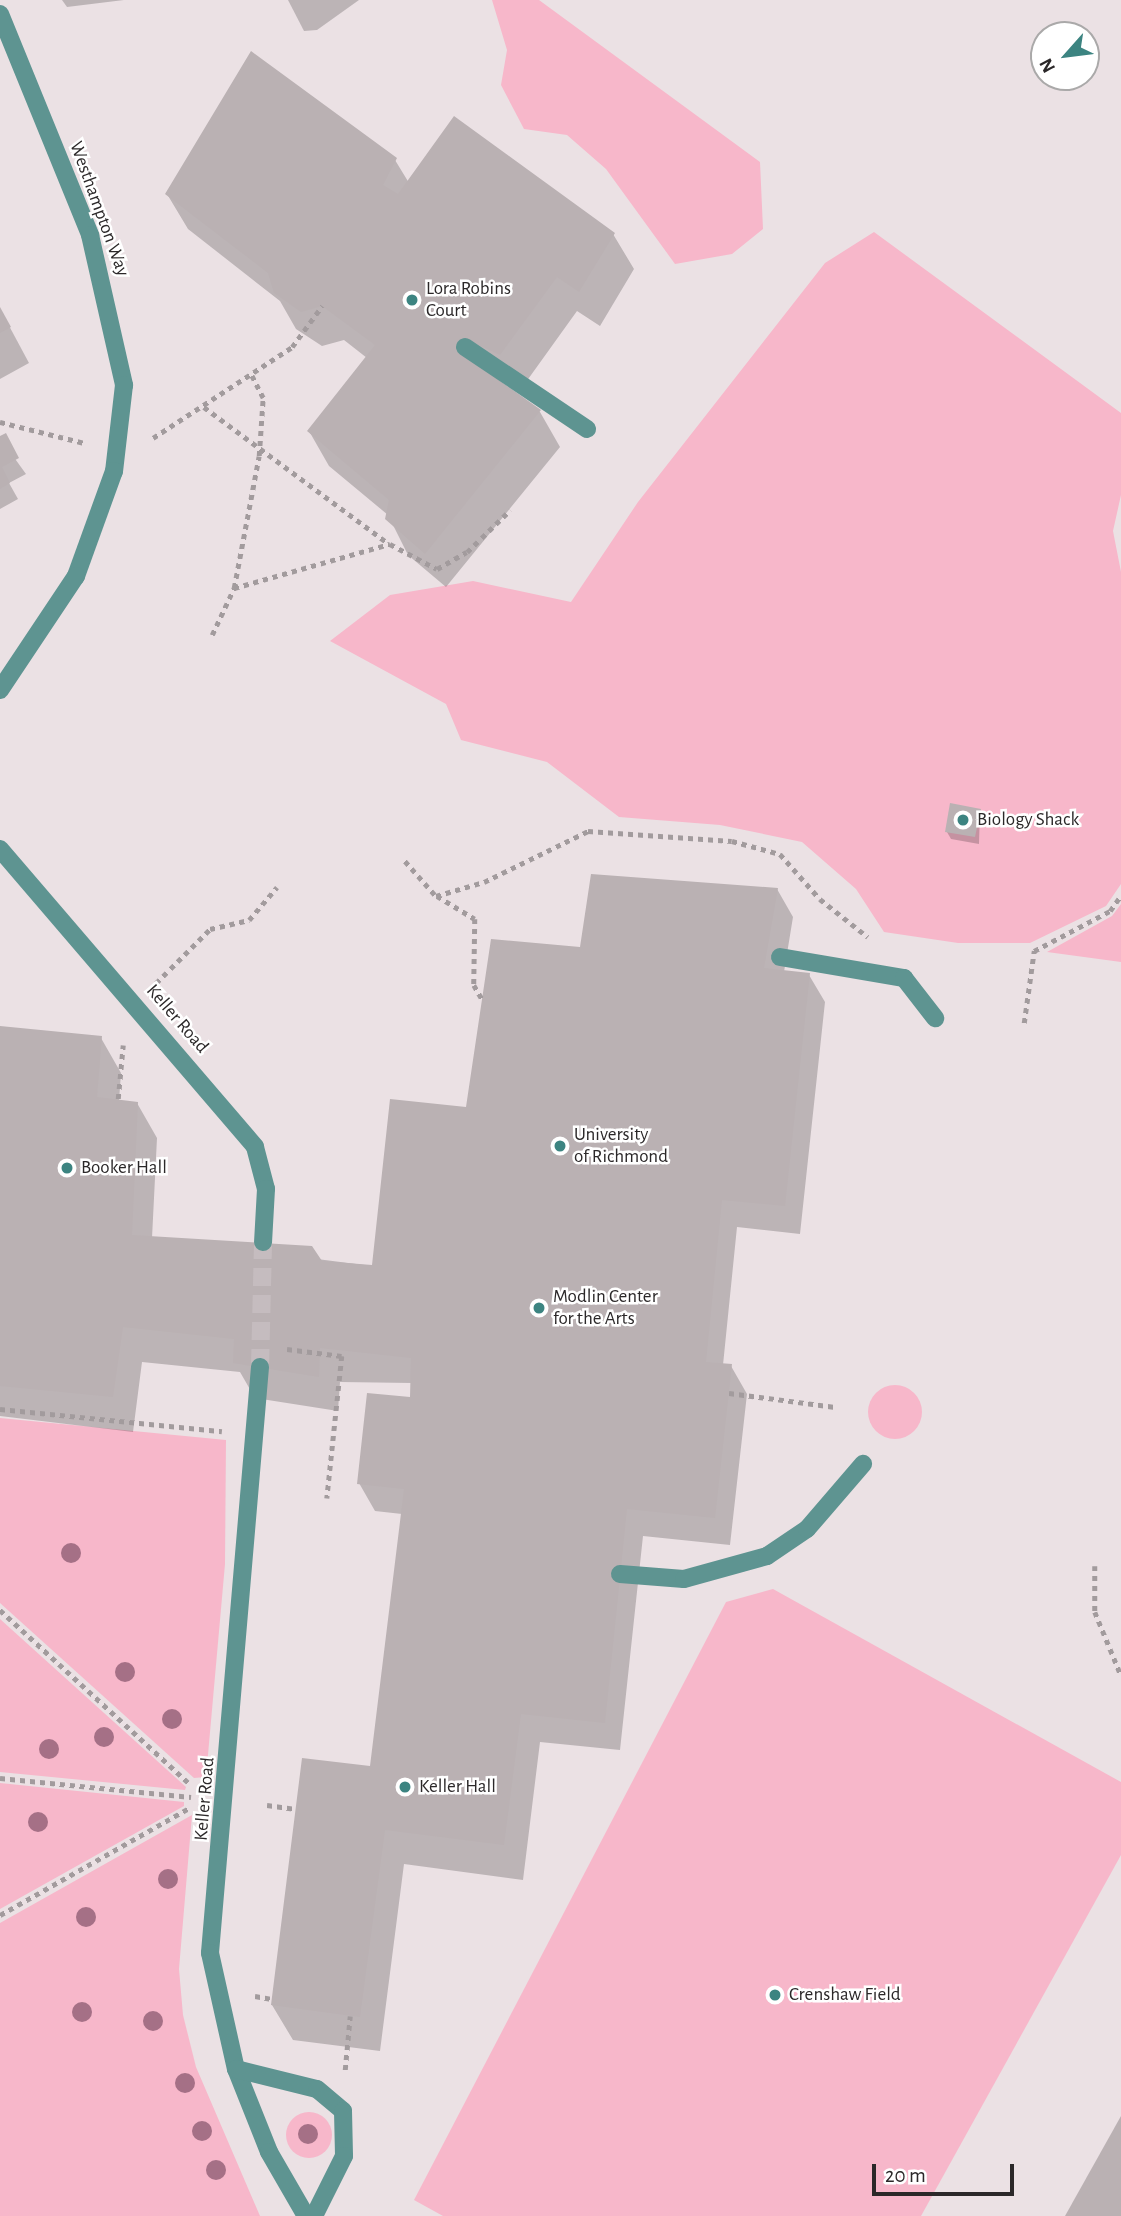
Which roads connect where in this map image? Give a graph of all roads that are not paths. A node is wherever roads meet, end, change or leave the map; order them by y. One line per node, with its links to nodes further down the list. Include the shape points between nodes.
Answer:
1 (0, 14): 4 (street, Westhampton Way, via 90,235 124,385 114,471 76,576)
2 (465, 347): 3 (street)
3 (587, 429)
4 (0, 690)
5 (0, 849): 8 (street, Keller Road, via 255,1147 266,1189)
6 (780, 957): 7 (street, via 904,978)
7 (934, 1018)
8 (263, 1242)
9 (260, 1367): 12 (street, Keller Road, via 210,1954)
10 (863, 1464): 11 (street, via 807,1529 767,1556 684,1579)
11 (620, 1574)
12 (236, 2070): 13 (street, Keller Road, via 269,2152); 14 (street, via 317,2089 344,2111 344,2156)
13 (306, 2216)
14 (314, 2216)

